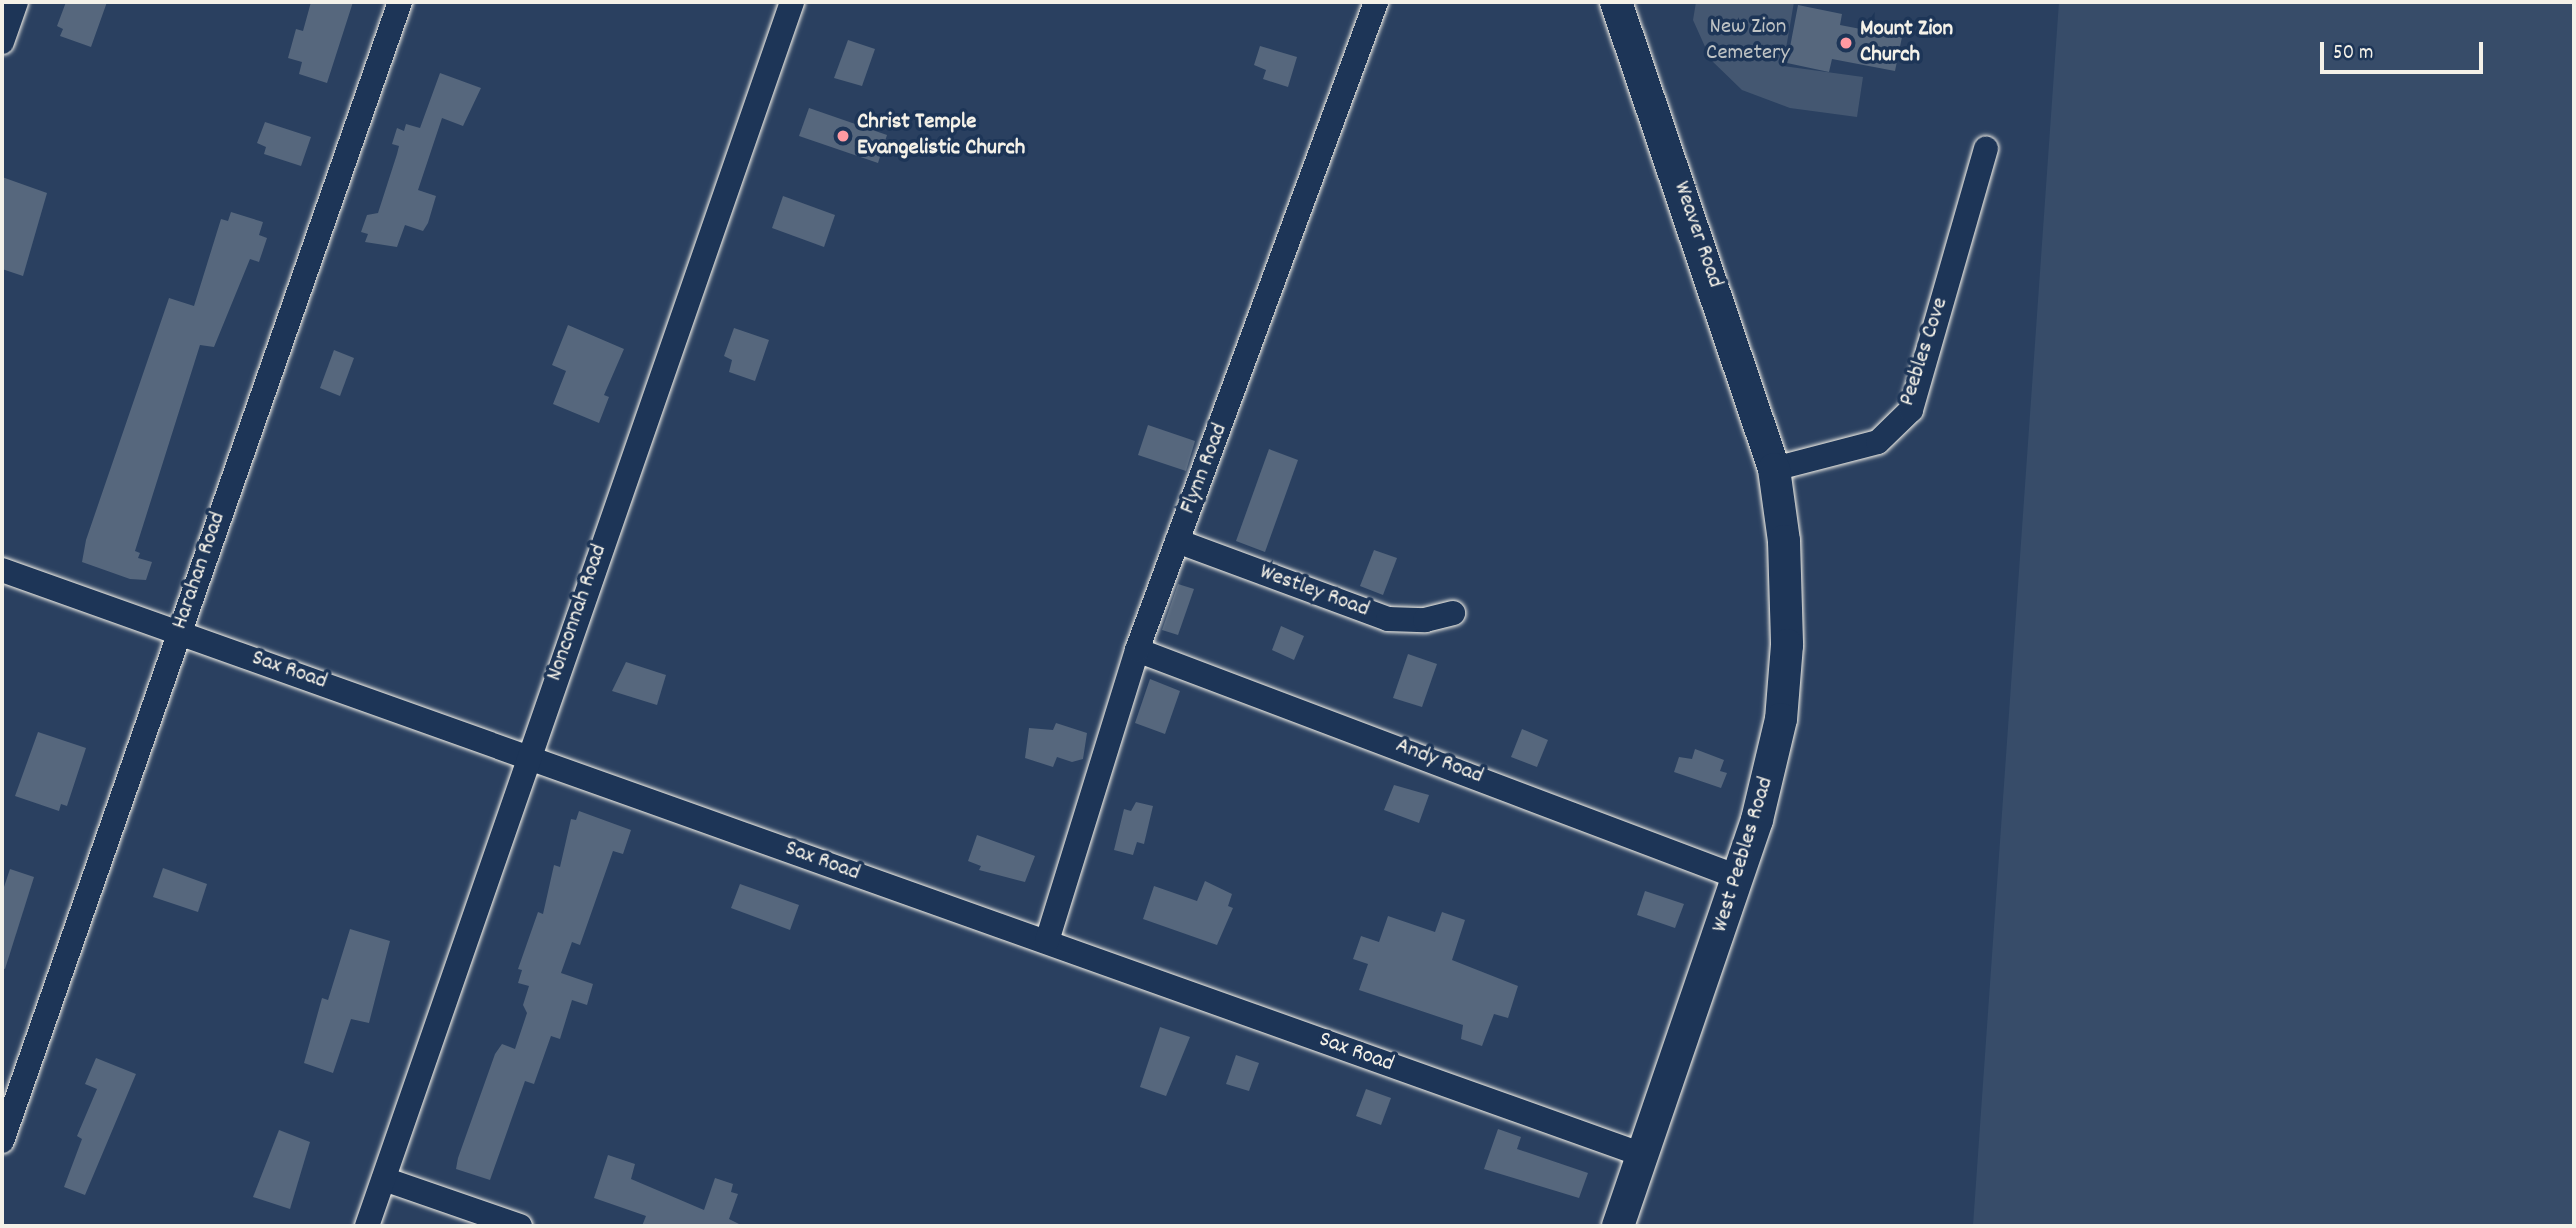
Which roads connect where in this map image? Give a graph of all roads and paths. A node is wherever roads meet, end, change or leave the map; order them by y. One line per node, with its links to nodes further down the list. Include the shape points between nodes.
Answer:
1 (16, 2): 6 (street)
2 (400, 2): 12 (street, Harahan Road)
3 (792, 2): 14 (street, Nonconnah Road)
4 (1376, 2): 9 (street, Flynn Road)
5 (1616, 2): 8 (main road, Weaver Road)
6 (2, 42)
7 (1986, 149): 8 (street, Peebles Cove, via 1911,410 1878,442)
8 (1774, 469): 15 (main road, West Peebles Road, via 1787,582 1786,675 1773,758)
9 (1177, 541): 11 (street, Westley Road, via 1388,619 1425,620); 13 (street, Flynn Road)
10 (2, 570): 12 (street, Sax Road)
11 (1453, 613)
12 (179, 632): 14 (street, Sax Road); 17 (street, Harahan Road)
13 (1137, 650): 15 (street, Andy Road); 16 (street, Flynn Road)
14 (528, 755): 16 (street, Sax Road); 19 (street, Nonconnah Road)
15 (1740, 878): 18 (main road, West Peebles Road)
16 (1047, 941): 18 (street, Sax Road)
17 (2, 1141)
18 (1643, 1156): 22 (main road, West Peebles Road)
19 (384, 1179): 20 (street, Nonconnah Road); 21 (street)
20 (367, 1226)
21 (520, 1226)
22 (1618, 1226)

